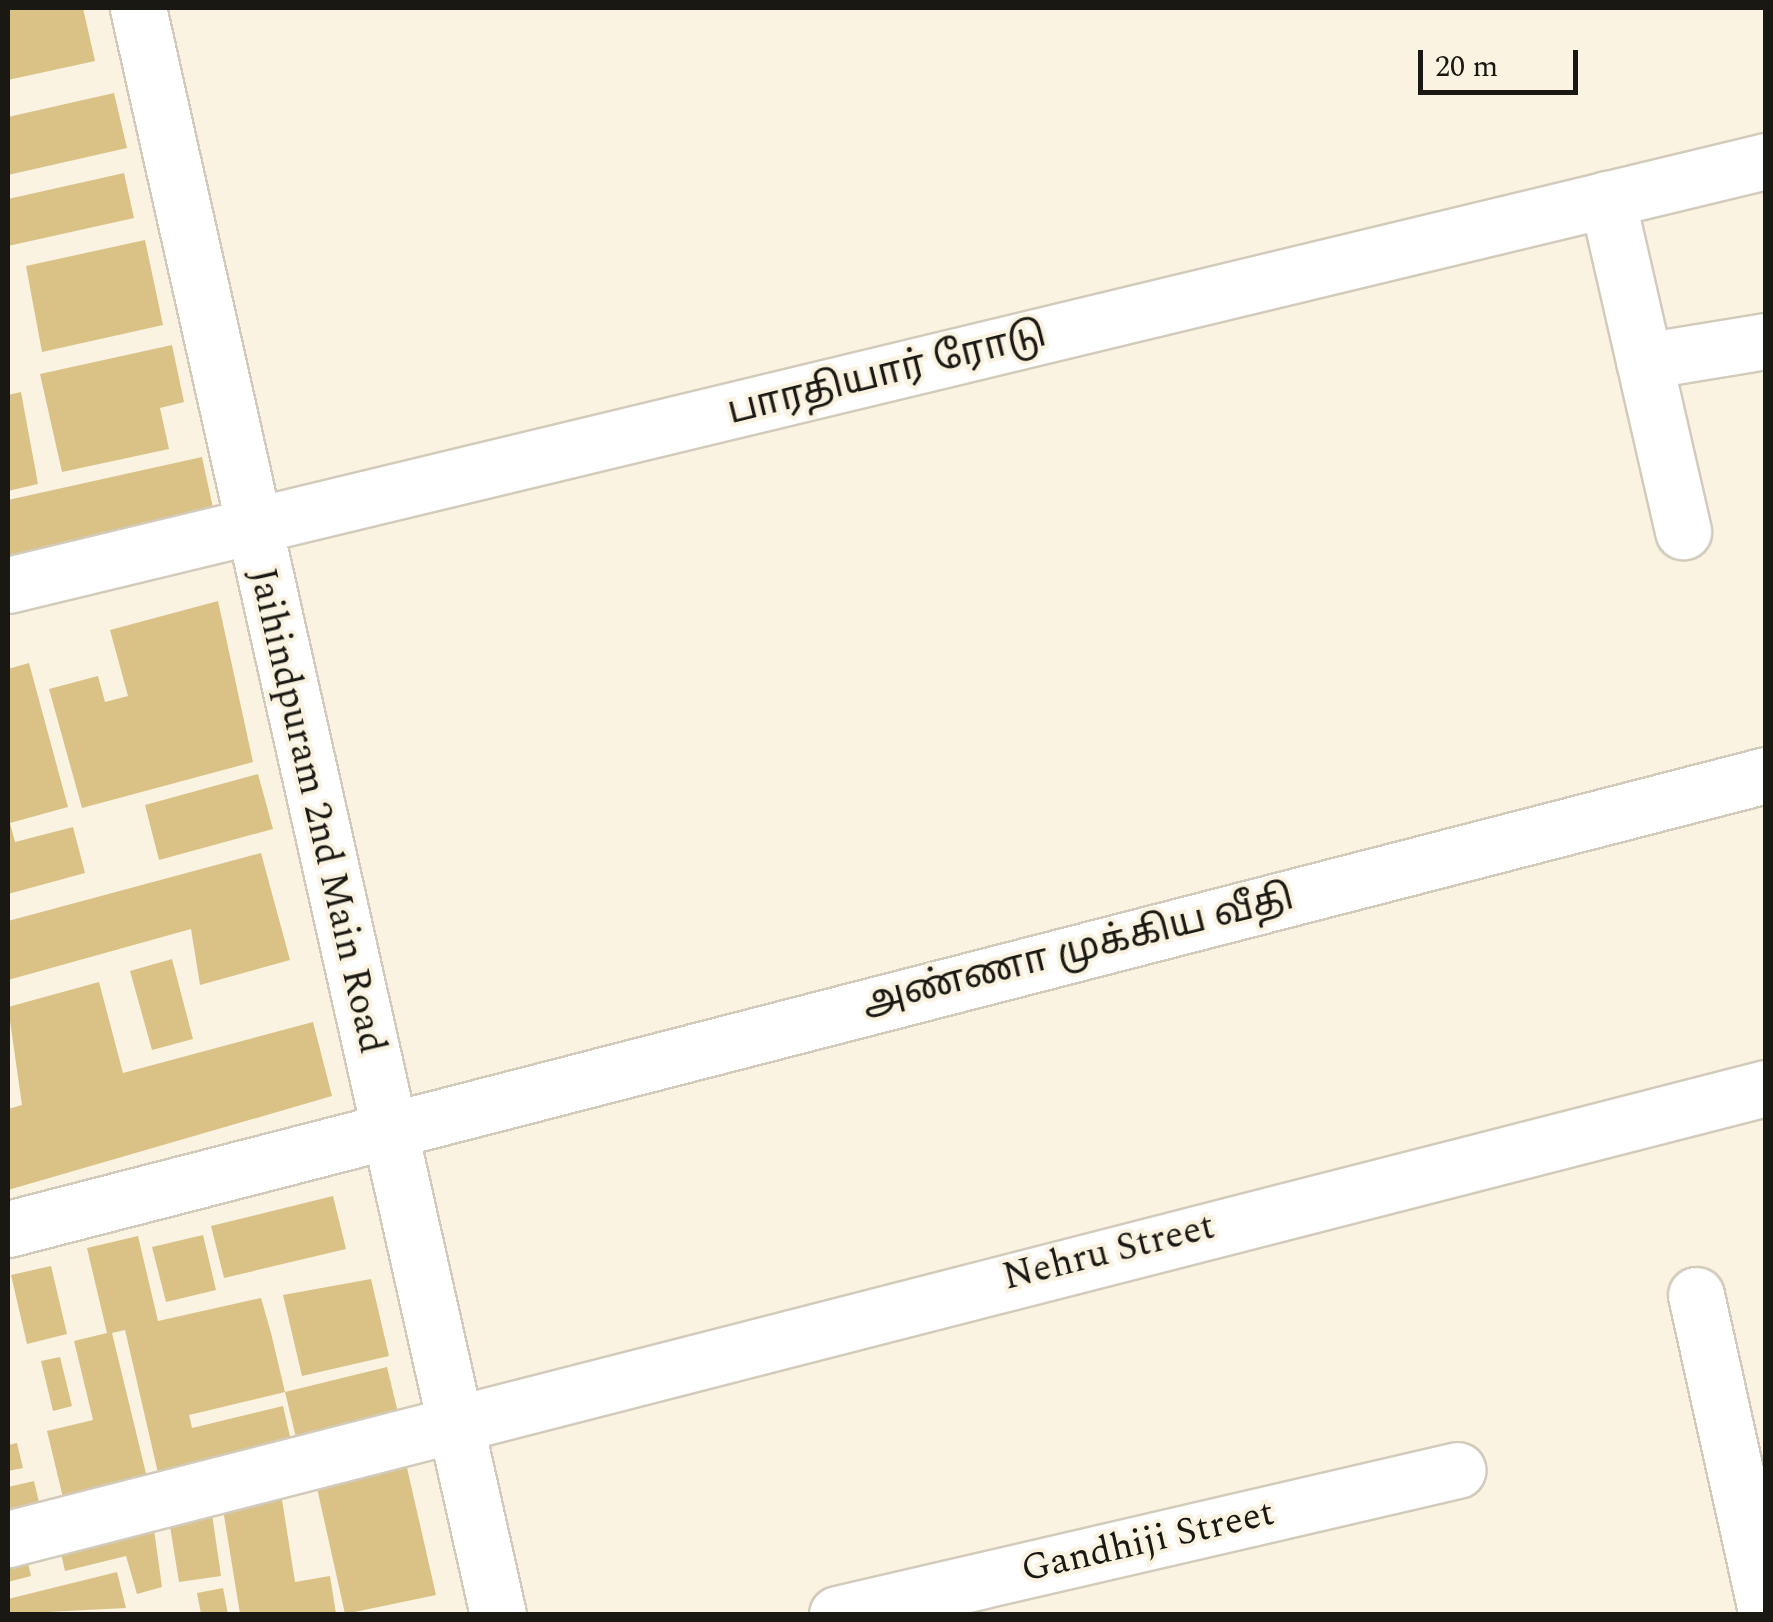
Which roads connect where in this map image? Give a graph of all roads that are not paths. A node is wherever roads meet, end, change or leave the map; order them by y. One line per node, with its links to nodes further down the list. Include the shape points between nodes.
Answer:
1 (138, 8): 6 (street, Jaihindpuram 2nd Main Road)
2 (1766, 161): 3 (street, பாரதியார் ரோடு)
3 (1607, 200): 5 (street); 6 (street, பாரதியார் ரோடு)
4 (1766, 342): 5 (street)
5 (1644, 361): 7 (street)
6 (254, 528): 8 (street, பாரதியார் ரோடு); 11 (street, Jaihindpuram 2nd Main Road, via 356,1012)
7 (1683, 530)
8 (8, 585)
9 (1766, 775): 11 (street, அண்ணா முக்கிய வீதி)
10 (1766, 1088): 14 (street, Nehru Street)
11 (391, 1126): 12 (street, அண்ணா முக்கிய வீதி); 14 (street, Jaihindpuram 2nd Main Road)
12 (8, 1228)
13 (1696, 1295): 17 (street)
14 (452, 1419): 16 (street, Nehru Street); 18 (street, Jaihindpuram 2nd Main Road)
15 (1458, 1470): 19 (street, Gandhiji Street)
16 (8, 1539)
17 (1766, 1610)
18 (498, 1614)
19 (838, 1614)

